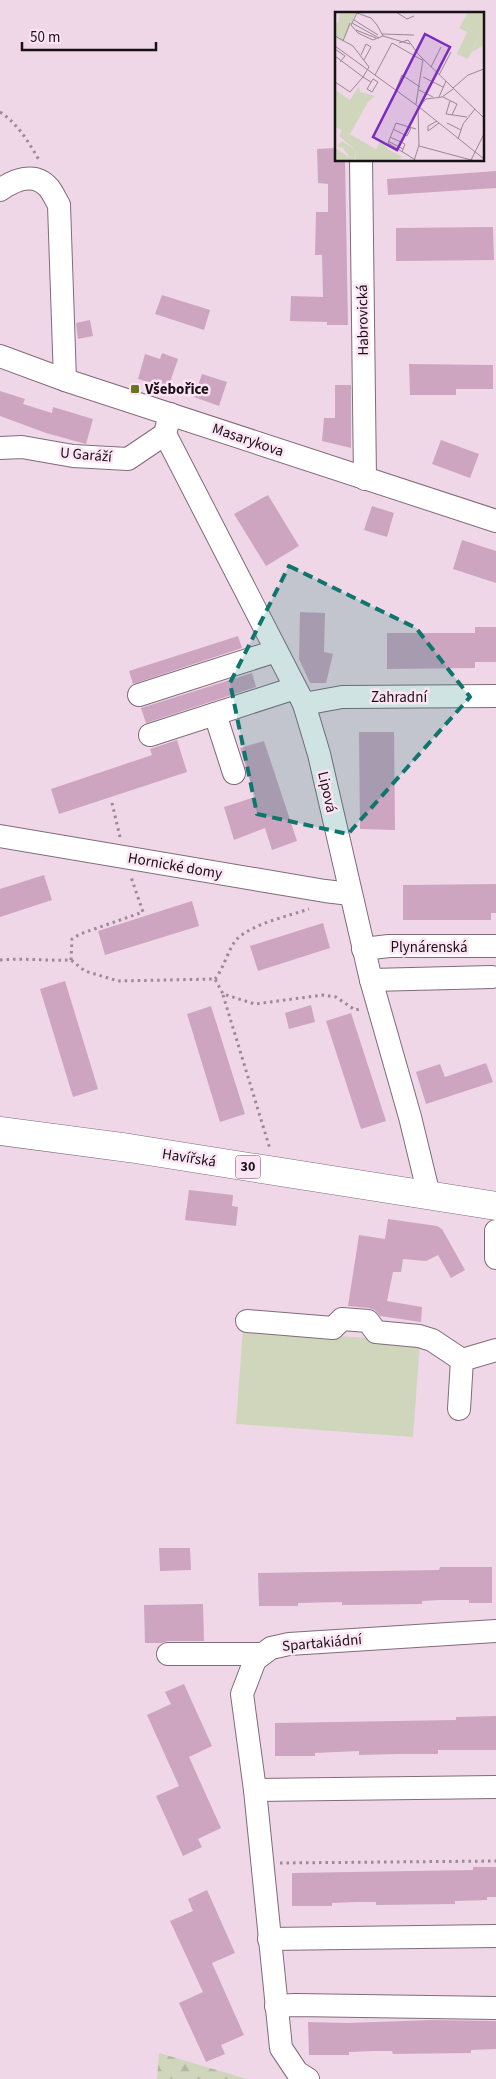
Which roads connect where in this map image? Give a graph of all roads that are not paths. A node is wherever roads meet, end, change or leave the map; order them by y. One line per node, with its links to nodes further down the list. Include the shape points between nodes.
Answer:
1 (361, 161): 7 (street, Habrovická)
2 (0, 190): 4 (street, via 15,180 36,179 49,187 59,206)
3 (0, 356): 4 (street, Masarykova)
4 (65, 380): 5 (street, Masarykova)
5 (168, 424): 6 (street, U Garáží, via 128,459); 7 (street, Masarykova); 9 (street, Lipová)
6 (0, 448)
7 (365, 479): 8 (street, Masarykova)
8 (496, 521)
9 (276, 651): 10 (street); 11 (street, Lipová)
10 (138, 695)
11 (299, 696): 12 (street, Zahradní); 13 (street, Zahradní); 17 (street, Lipová, via 319,754)
12 (496, 696)
13 (215, 714): 14 (street, Zahradní); 15 (street)
14 (150, 735)
15 (234, 773)
16 (0, 836): 17 (street, Hornické domy)
17 (350, 894): 19 (street, Lipová)
18 (496, 946): 19 (street, Plynárenská)
19 (363, 949): 21 (street, Lipová)
20 (492, 977): 21 (street)
21 (371, 980): 23 (street, Lipová)
22 (0, 1131): 23 (main road, Havířská / 30)
23 (429, 1195): 24 (main road, Havířská / 30)
24 (496, 1206)
25 (496, 1231): 26 (street)
26 (496, 1258)
27 (247, 1321): 29 (street, via 333,1328 342,1319 368,1321 376,1332 432,1340)
28 (496, 1350): 29 (street)
29 (462, 1360): 30 (street)
30 (459, 1409)
31 (496, 1630): 33 (street, Spartakiádní, via 289,1644 271,1648)
32 (168, 1654): 33 (street)
33 (262, 1654): 35 (street, Spartakiádní, via 255,1660 242,1694)
34 (496, 1787): 35 (street)
35 (255, 1790): 37 (street, Spartakiádní)
36 (496, 1936): 37 (street)
37 (270, 1939): 38 (street, Spartakiádní)
38 (276, 2006): 39 (street); 40 (street, Spartakiádní, via 281,2048 297,2072)
39 (496, 2008)
40 (308, 2079)

